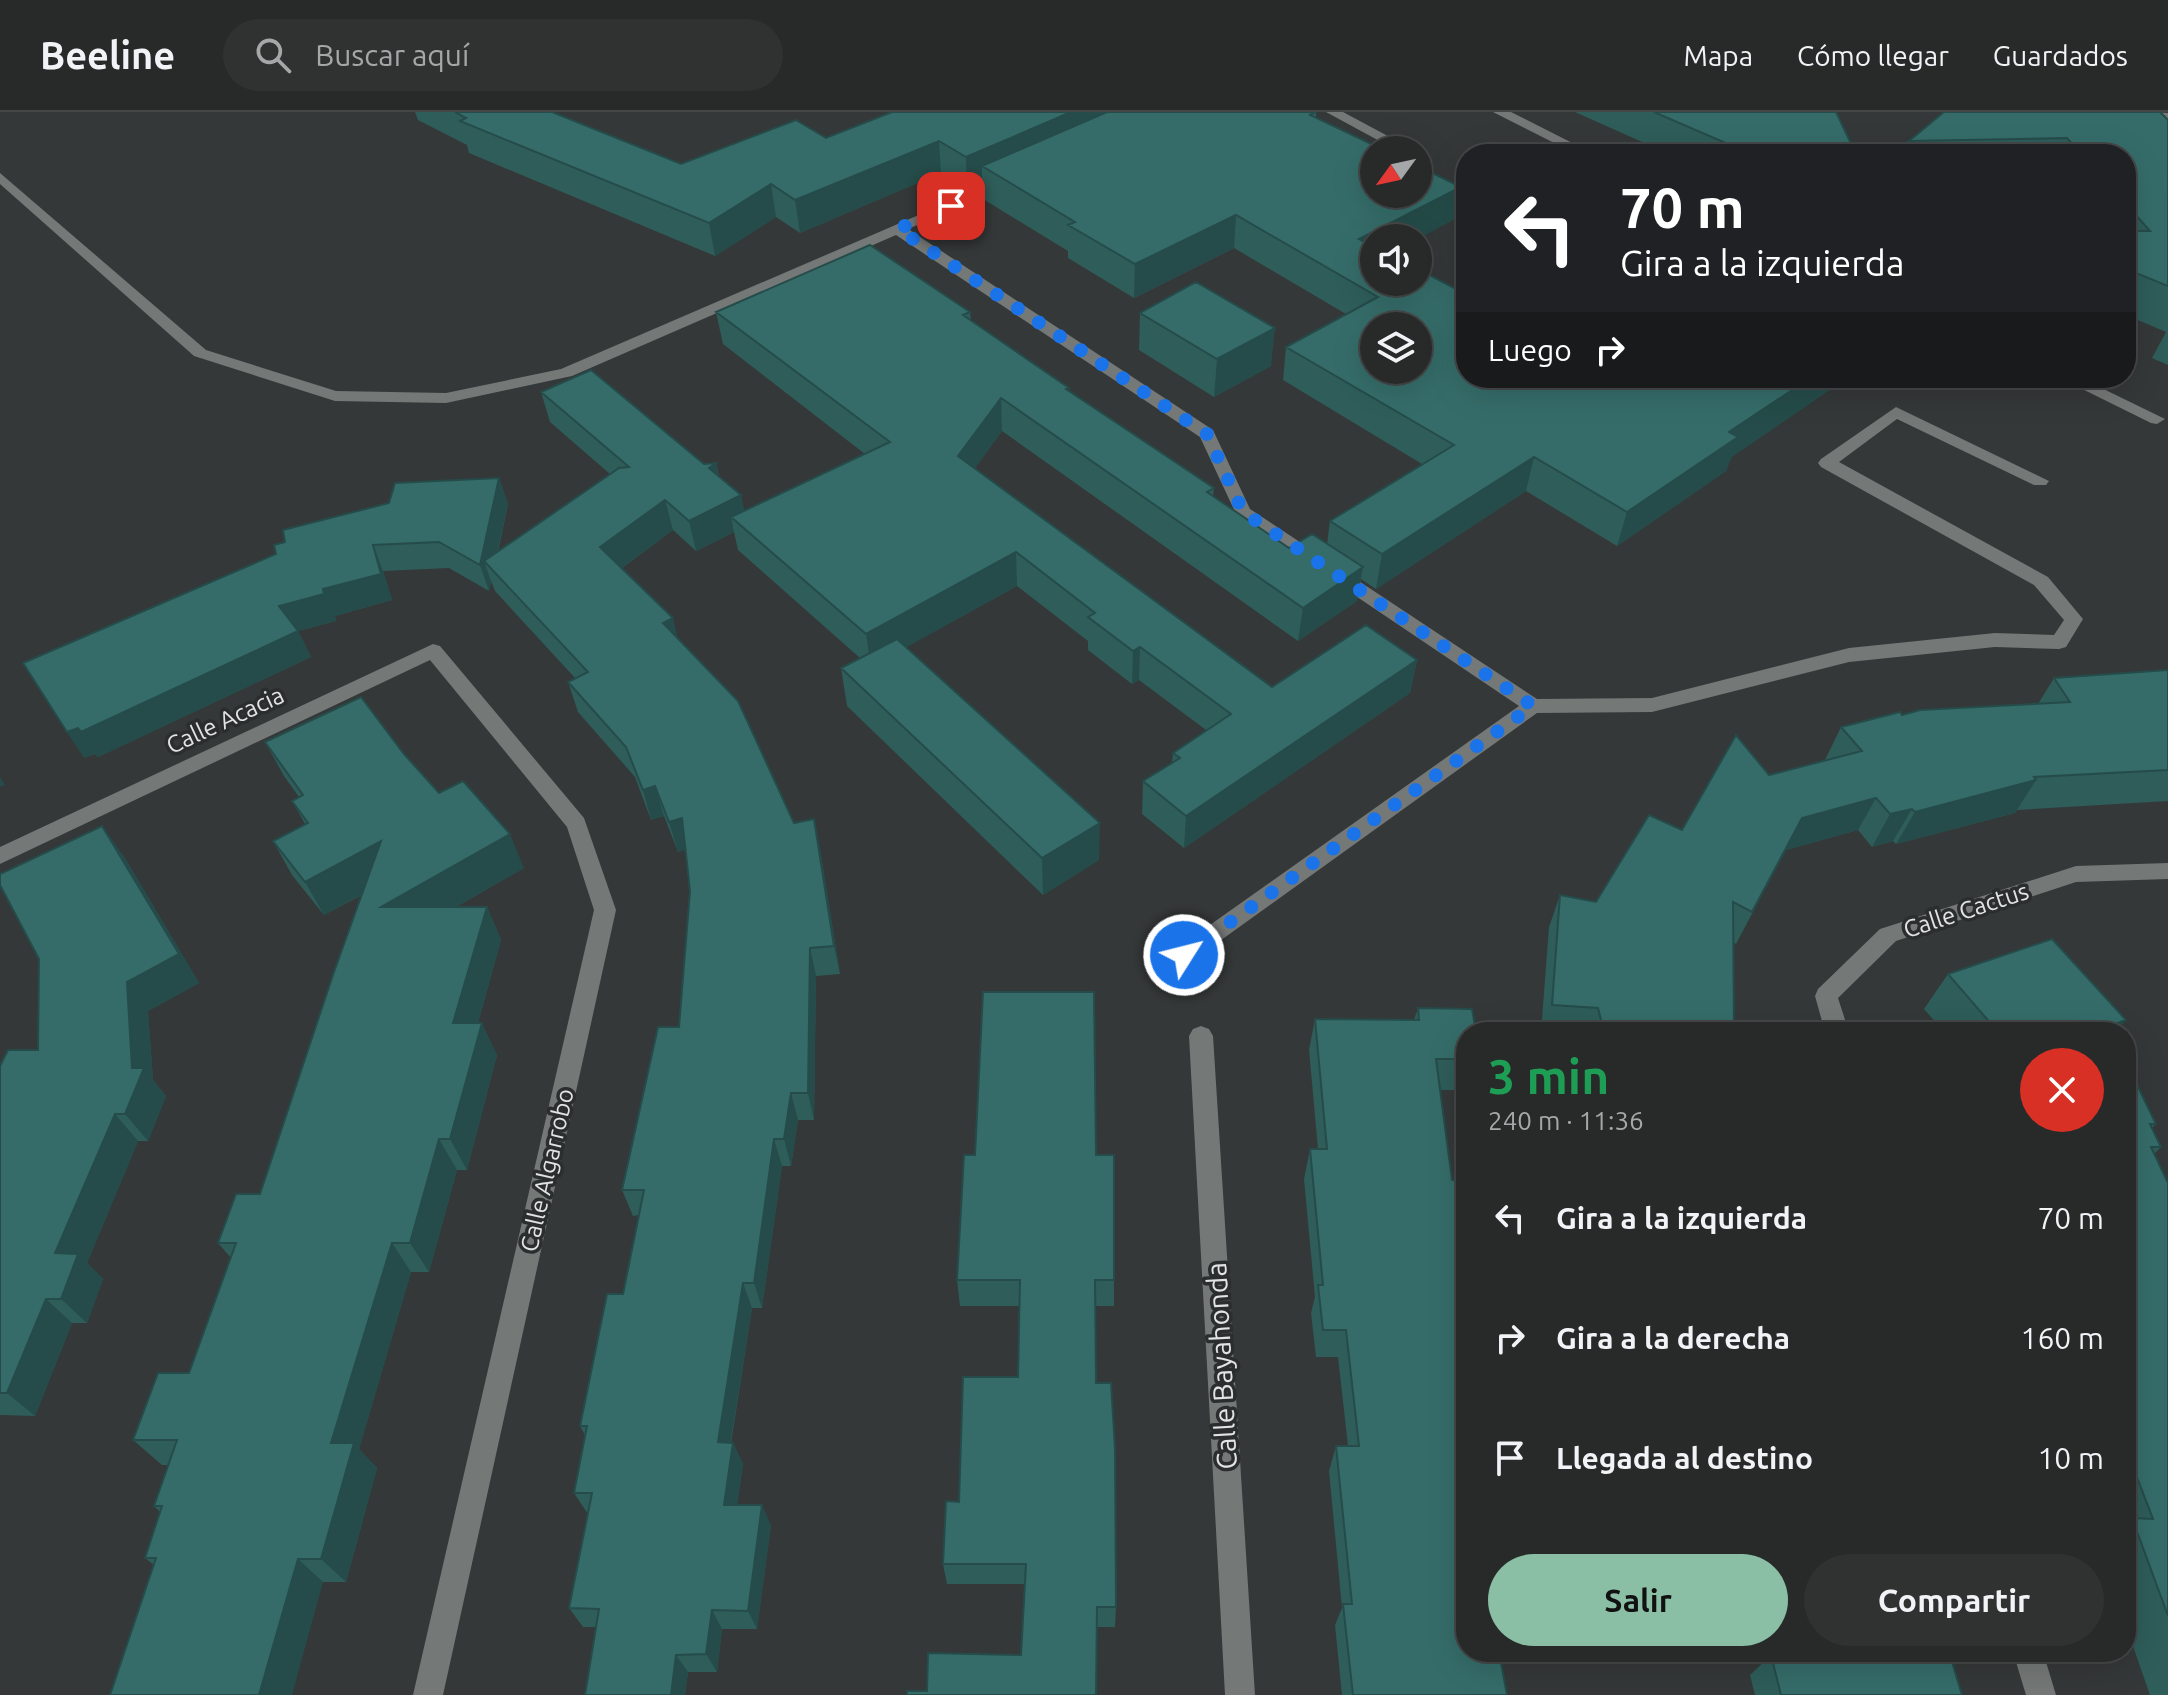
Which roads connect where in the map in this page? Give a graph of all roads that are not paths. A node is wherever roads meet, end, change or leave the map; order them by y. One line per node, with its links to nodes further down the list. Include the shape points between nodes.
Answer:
1 (1333, 112): 5 (street)
2 (1500, 112): 6 (street)
3 (2153, 112): 4 (street)
4 (2168, 117)
5 (1380, 136)
6 (1566, 144)
7 (1024, 174): 9 (street)
8 (0, 177): 9 (street, via 200,353 335,396 446,398 566,373)
9 (898, 229): 14 (street, via 1207,434 1243,512)
10 (2090, 388): 11 (street)
11 (2157, 419)
12 (2040, 481): 14 (street, via 1896,412 1827,463 2041,581 2074,619 2059,642 1995,640 1849,655 1652,705)
13 (461, 684): 15 (street, Calle Acacia, via 433,651); 21 (street, Calle Algarrobo, via 577,824 605,910)
14 (1533, 706): 17 (street)
15 (0, 856)
16 (2168, 871): 18 (street, Calle Cactus, via 2076,874 1888,935 1826,996)
17 (1184, 955)
18 (1834, 1022)
19 (1201, 1036): 22 (street, Calle Bayahonda)
20 (2031, 1662): 23 (street)
21 (428, 1695)
22 (1240, 1695)
23 (2041, 1695)

